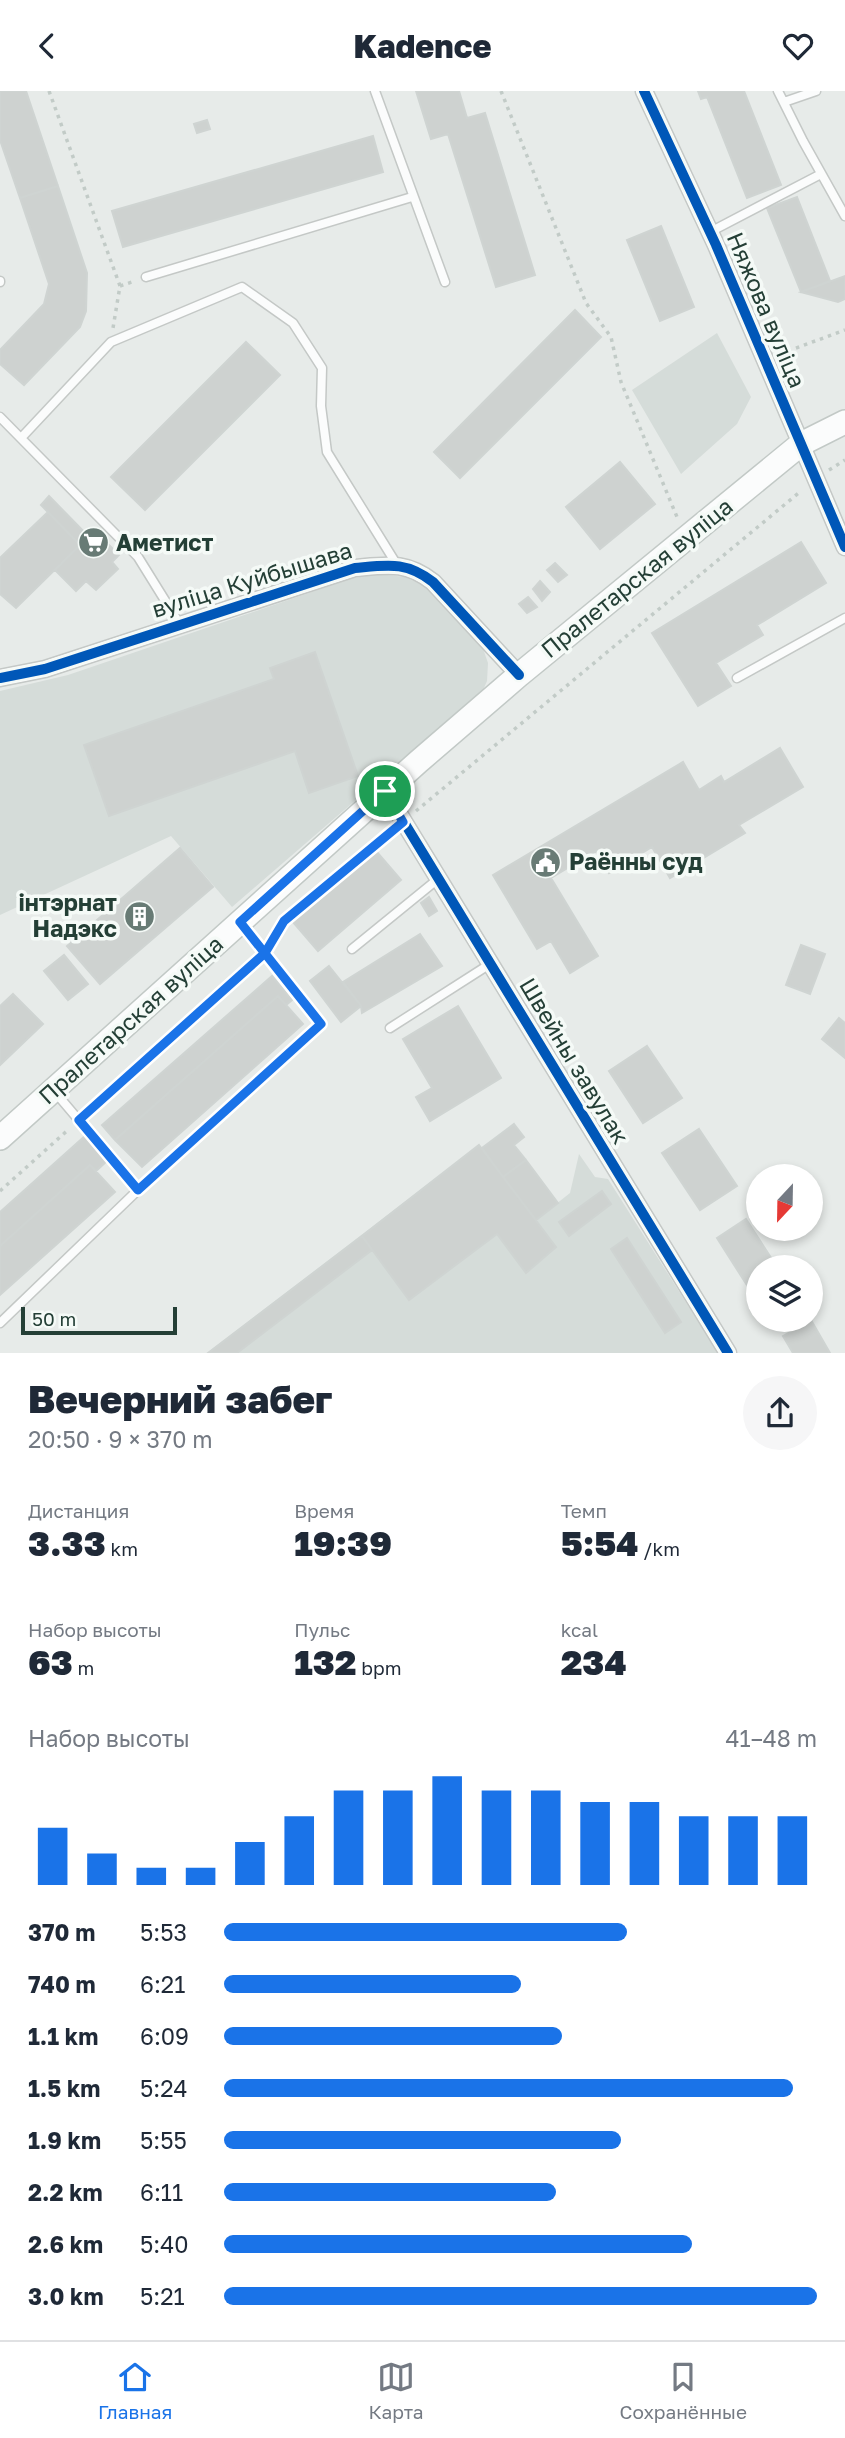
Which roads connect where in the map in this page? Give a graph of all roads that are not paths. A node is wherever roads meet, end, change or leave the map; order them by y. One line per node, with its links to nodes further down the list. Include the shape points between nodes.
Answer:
1 (375, 91): 7 (lane)
2 (644, 91): 9 (street, Няжова вуліца)
3 (778, 91): 5 (lane)
4 (816, 91): 5 (lane)
5 (784, 102): 6 (lane)
6 (821, 174): 8 (lane); 9 (lane)
7 (412, 197): 10 (lane); 11 (lane)
8 (845, 216)
9 (709, 232): 15 (street, Няжова вуліца)
10 (146, 277)
11 (445, 282)
12 (0, 417): 14 (lane)
13 (845, 422): 15 (main road, Пралетарская вуліца)
14 (21, 437): 17 (lane, via 111,342 242,287 293,323 322,368 320,406 327,452); 19 (lane, via 138,557)
15 (801, 444): 16 (street, Няжова вуліца); 20 (main road, Пралетарская вуліца)
16 (845, 547)
17 (397, 565): 19 (street, вуліца Куйбышава, via 355,568); 20 (street, вуліца Куйбышава, via 433,583)
18 (845, 618): 22 (lane)
19 (179, 623): 21 (street, вуліца Куйбышава, via 45,669)
20 (519, 675): 23 (main road, Пралетарская вуліца)
21 (0, 678)
22 (737, 678)
23 (385, 791): 24 (street, Швейны завулак); 25 (main road, Пралетарская вуліца)
24 (438, 879): 26 (lane); 27 (street, Швейны завулак)
25 (240, 922): 29 (main road, Пралетарская вуліца); 31 (lane, via 321,1024)
26 (352, 949)
27 (490, 964): 28 (lane); 33 (street, Швейны завулак)
28 (390, 1028)
29 (53, 1090): 30 (main road, Пралетарская вуліца); 31 (lane)
30 (0, 1138)
31 (138, 1190): 32 (lane)
32 (0, 1323)
33 (728, 1353)

